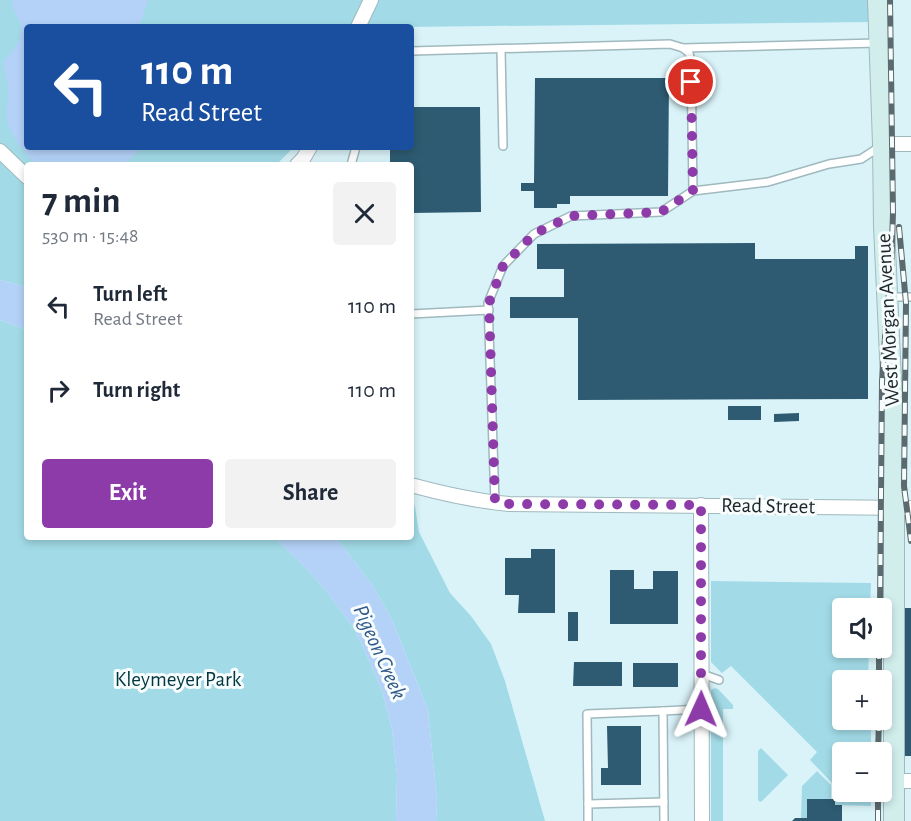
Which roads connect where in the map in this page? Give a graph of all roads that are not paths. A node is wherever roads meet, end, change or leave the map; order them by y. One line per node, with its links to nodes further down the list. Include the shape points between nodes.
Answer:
1 (372, 0): 3 (street)
2 (878, 0): 4 (street, West Morgan Avenue)
3 (360, 24)
4 (880, 43): 5 (lane); 8 (street, West Morgan Avenue)
5 (683, 48): 6 (lane, via 670,44); 13 (lane, via 691,61)
6 (501, 49): 7 (lane); 10 (lane)
7 (414, 51)
8 (884, 144): 9 (street); 13 (lane, via 861,159 829,164 768,183); 14 (street, West Morgan Avenue)
9 (911, 144)
10 (503, 146)
11 (0, 151): 12 (street)
12 (24, 174)
13 (693, 191): 16 (lane, via 661,212 571,216 534,234 503,266)
14 (887, 297): 15 (lane); 21 (street, West Morgan Avenue, via 894,444)
15 (911, 297)
16 (489, 310): 17 (lane); 19 (lane)
17 (414, 314)
18 (414, 486): 19 (street, Read Street)
19 (495, 502): 20 (street, Read Street)
20 (701, 505): 21 (street, Read Street); 22 (street)
21 (903, 508): 26 (street, West Morgan Avenue)
22 (702, 674): 23 (lane); 24 (street)
23 (718, 680)
24 (701, 709): 25 (lane); 31 (street)
25 (663, 711): 27 (lane); 28 (lane, via 587,714)
26 (902, 780): 32 (street, West Morgan Avenue)
27 (664, 802): 28 (lane); 30 (lane)
28 (588, 804): 29 (lane)
29 (588, 821)
30 (664, 821)
31 (702, 821)
32 (894, 821)

